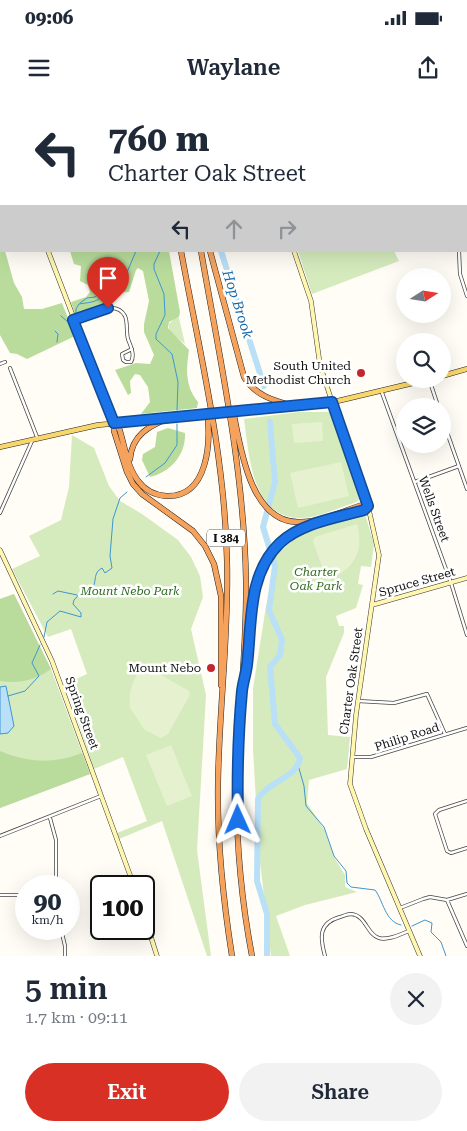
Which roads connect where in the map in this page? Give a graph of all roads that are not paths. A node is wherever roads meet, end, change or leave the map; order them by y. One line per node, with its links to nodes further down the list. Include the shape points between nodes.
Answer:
1 (48, 252): 8 (street)
2 (181, 252): 16 (highway, I 384)
3 (201, 252): 15 (highway, I 384)
4 (210, 252): 20 (highway, via 244,377 264,396)
5 (294, 252): 19 (street, via 311,301 322,370)
6 (459, 252): 7 (street, via 460,274)
7 (467, 296)
8 (73, 320): 9 (street, via 108,308 118,310 126,318 126,332); 22 (street)
9 (132, 349): 9 (street, via 133,358 127,363 122,354)
10 (5, 362): 11 (street)
11 (0, 364)
12 (10, 368): 23 (street)
13 (467, 369): 14 (main road)
14 (451, 373)
15 (223, 374): 30 (highway, via 249,474 263,504 287,520 300,522); 37 (highway, I 384, via 238,464 244,527 246,597)
16 (205, 380): 27 (highway, via 209,441 206,461 196,483 180,494 161,496 141,485); 38 (highway, I 384, via 226,527)
17 (396, 387): 18 (main road)
18 (381, 390): 19 (main road); 28 (street, Wells Street)
19 (332, 402): 20 (main road); 30 (main road, Charter Oak Street)
20 (297, 407): 21 (main road, bridge)
21 (169, 418): 22 (main road); 27 (highway, via 149,426 139,435 132,448)
22 (114, 423): 23 (main road); 27 (highway, via 120,431); 38 (highway, via 133,484 193,531 214,564 221,596 220,679)
23 (35, 438): 25 (main road); 31 (street)
24 (451, 443): 26 (street)
25 (0, 447)
26 (459, 466): 28 (street); 29 (street)
27 (131, 467)
28 (415, 482): 34 (street, Wells Street)
29 (467, 489)
30 (368, 506): 35 (street, Charter Oak Street, via 379,550); 37 (highway, via 300,530 276,547 268,558 253,599)
31 (0, 512)
32 (0, 550): 43 (street, Spring Street, via 52,661)
33 (467, 578): 34 (street, Spruce Street)
34 (451, 583): 35 (street, Spruce Street); 36 (street, Wells Street)
35 (372, 605): 39 (street, Charter Oak Street)
36 (467, 635)
37 (242, 688): 62 (highway, I 384, via 237,783 239,850)
38 (223, 696): 61 (highway, I 384, via 218,782 219,837)
39 (358, 701): 41 (street, via 394,703 427,694); 42 (street, Charter Oak Street)
40 (467, 728): 41 (street, Philip Road)
41 (445, 734): 42 (street, Philip Road, via 371,757)
42 (351, 757): 54 (street, Charter Oak Street, via 352,792)
43 (101, 796): 45 (street); 49 (street, Spring Street)
44 (467, 801): 47 (street, via 435,814 447,851 451,853)
45 (50, 818): 46 (street); 48 (street, via 56,840)
46 (0, 836)
47 (467, 848)
48 (56, 875)
49 (130, 875)
50 (467, 894): 53 (street)
51 (0, 895): 52 (street)
52 (15, 895)
53 (447, 900): 54 (street, via 430,897); 58 (street)
54 (400, 908): 55 (street, Charter Oak Street)
55 (409, 930): 63 (street, via 386,939 378,938 360,917 351,914 332,919 321,931); 64 (street, Charter Oak Street)
56 (64, 940): 59 (street)
57 (152, 940): 60 (street)
58 (467, 946)
59 (65, 956)
60 (157, 956)
61 (232, 956)
62 (252, 956)
63 (325, 956)
64 (420, 956)

